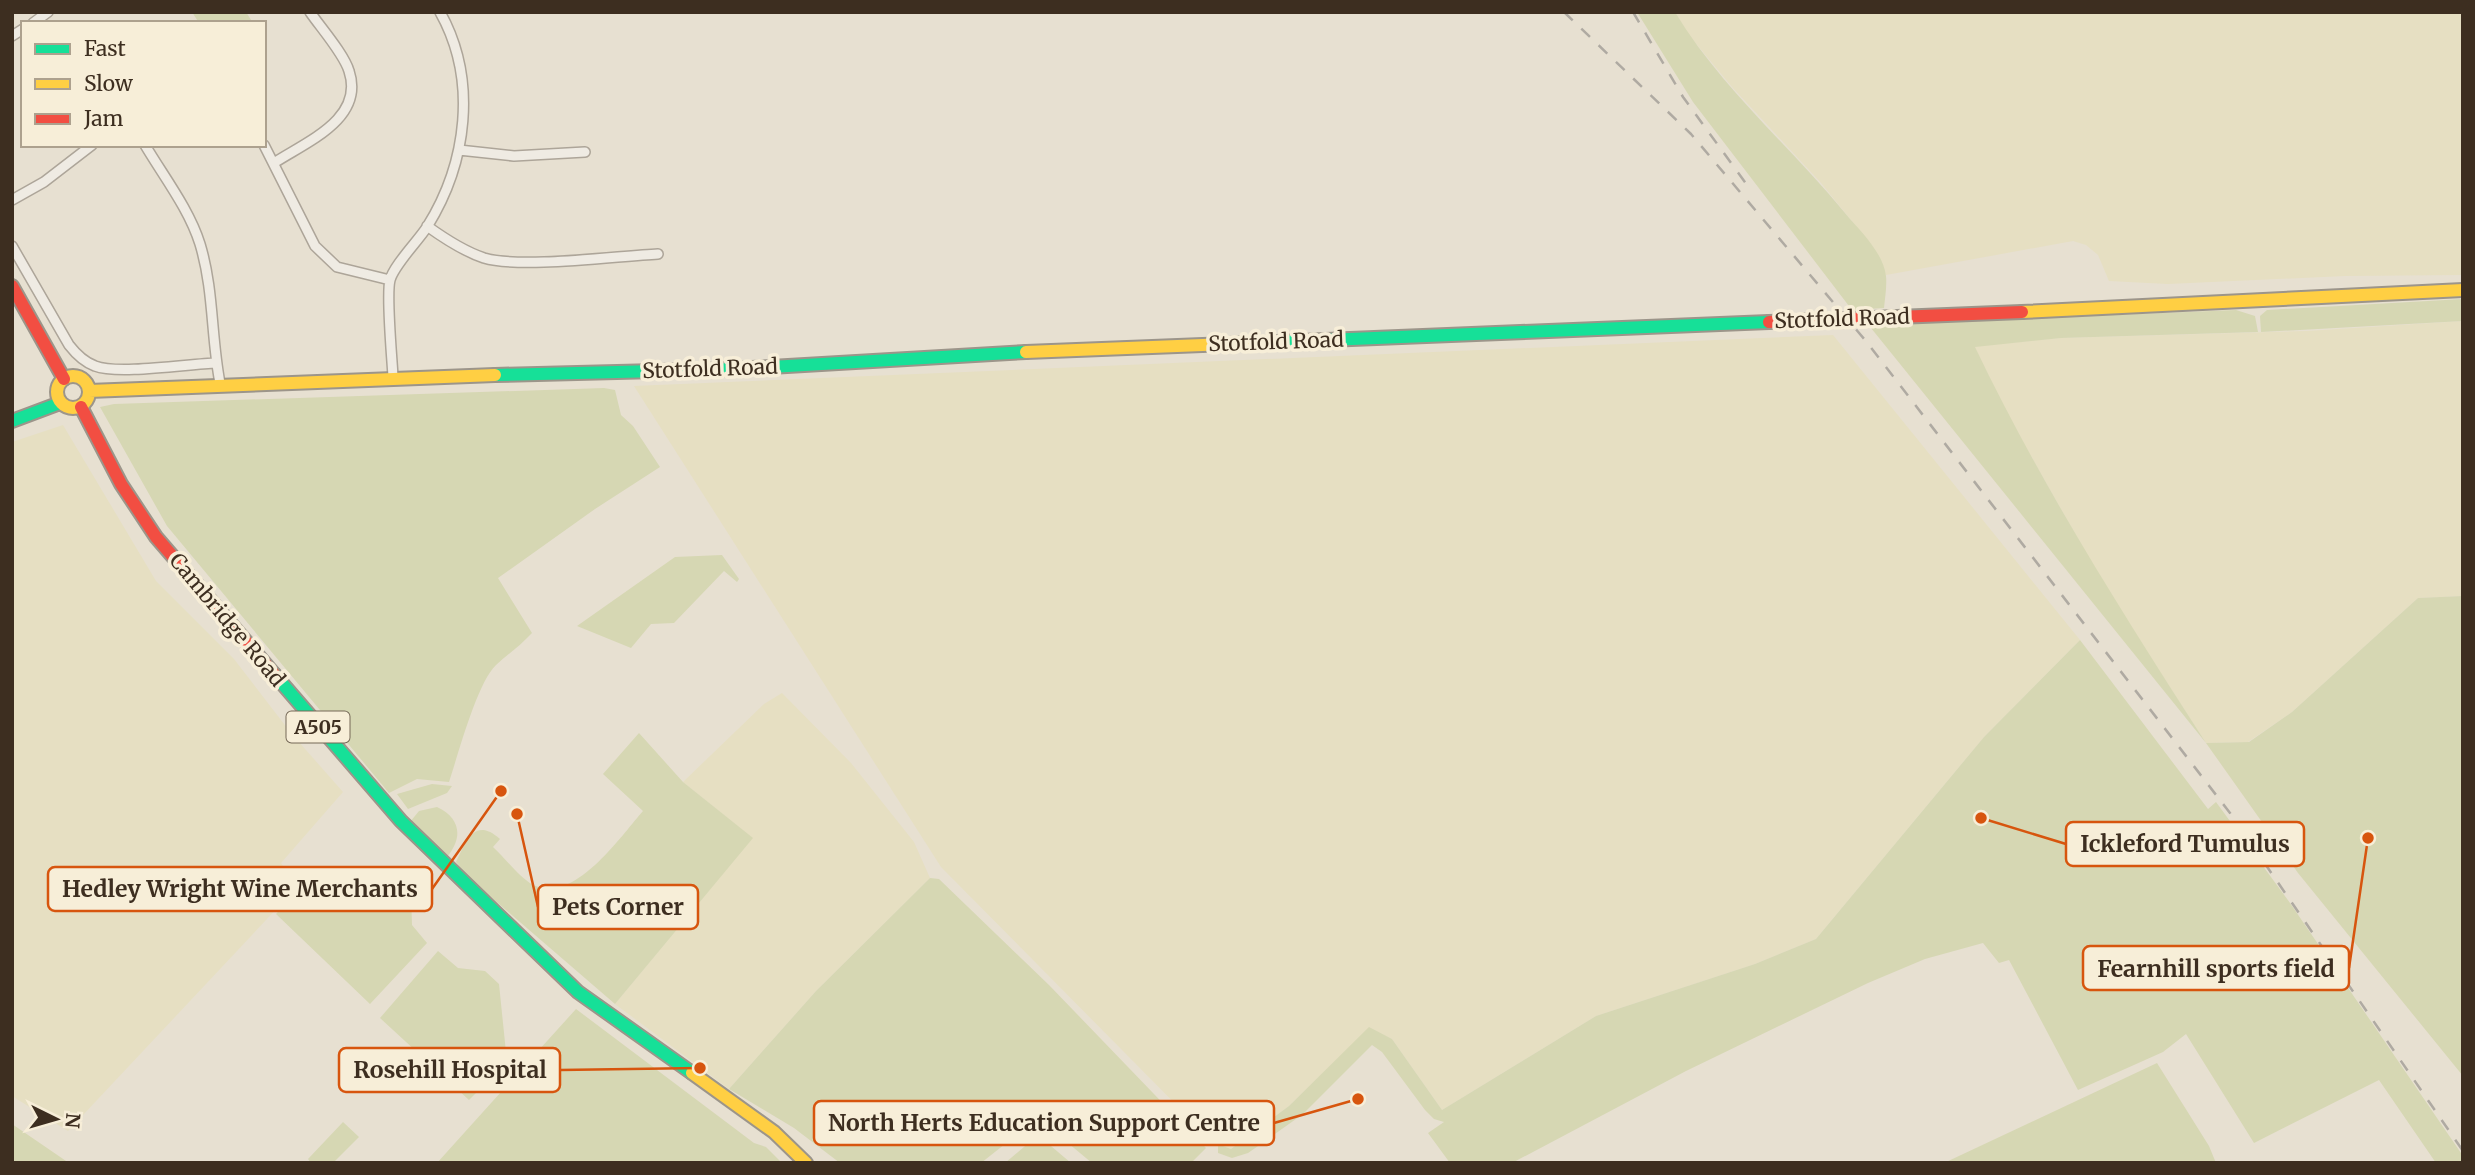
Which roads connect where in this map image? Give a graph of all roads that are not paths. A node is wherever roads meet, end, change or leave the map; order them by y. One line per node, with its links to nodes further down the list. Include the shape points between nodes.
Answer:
1 (310, 12): 8 (street, via 349,71 350,100 345,114 333,125)
2 (440, 12): 6 (street, via 462,75)
3 (89, 147): 9 (street)
4 (146, 147): 16 (street, via 200,243 213,313)
5 (265, 147): 8 (street)
6 (459, 150): 7 (street, via 514,156); 10 (street, via 447,189)
7 (585, 152)
8 (274, 163): 13 (street, via 315,246 337,267)
9 (12, 200)
10 (427, 226): 12 (street, via 459,248 511,262); 13 (street)
11 (12, 246): 16 (street, via 69,345 94,366 119,369)
12 (658, 254)
13 (390, 280): 17 (street)
14 (2463, 290): 17 (street, Stotfold Road, via 1048,351 736,369)
15 (14, 295): 18 (street)
16 (216, 363): 19 (street)
17 (393, 377): 19 (street, Stotfold Road)
18 (64, 379): 20 (street, via 78,376); 21 (street, via 57,391)
19 (220, 383): 20 (street, Stotfold Road)
20 (89, 391): 22 (street)
21 (60, 402): 22 (street); 23 (street)
22 (81, 407): 24 (street, Cambridge Road / A505, via 121,484 156,537 401,821 578,992 774,1132)
23 (12, 421)
24 (806, 1163)

